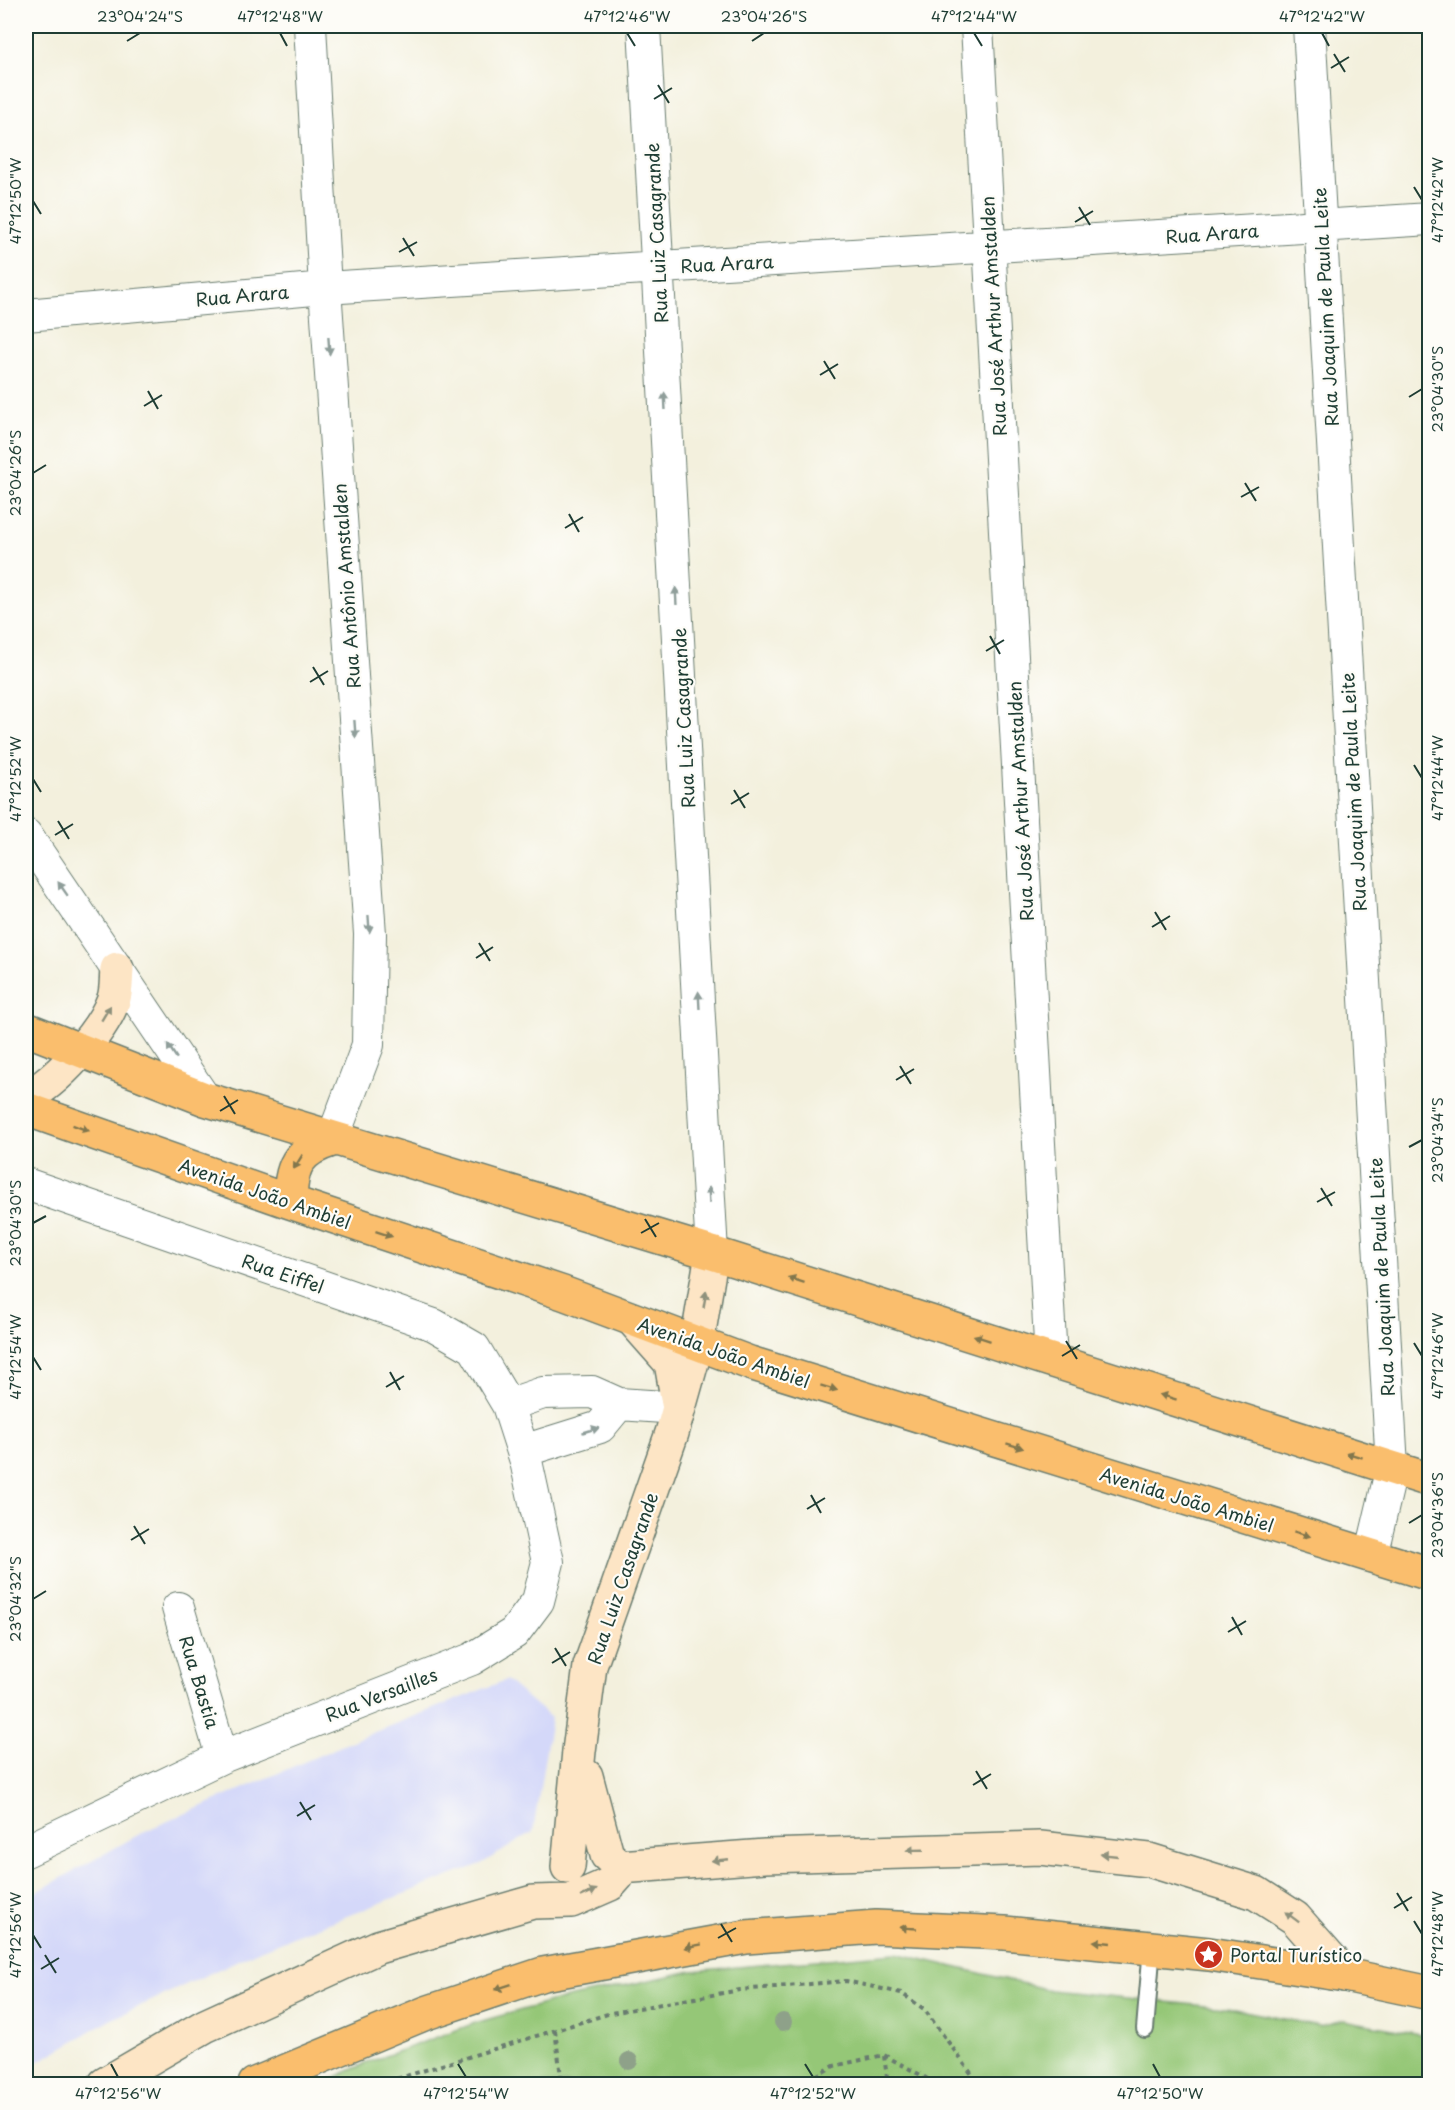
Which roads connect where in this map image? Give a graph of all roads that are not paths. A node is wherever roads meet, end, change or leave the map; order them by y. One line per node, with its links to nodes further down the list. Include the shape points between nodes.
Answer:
1 (310, 26): 9 (street, Rua Antônio Amstalden)
2 (644, 26): 8 (street, Rua Luiz Casagrande)
3 (977, 26): 7 (street, Rua José Arthur Amstalden)
4 (1309, 26): 6 (street, Rua Joaquim de Paula Leite)
5 (1430, 219): 6 (street, Rua Arara)
6 (1321, 226): 7 (street, Rua Arara); 29 (street, Rua Joaquim de Paula Leite)
7 (989, 247): 8 (street, Rua Arara); 24 (street, Rua José Arthur Amstalden)
8 (657, 267): 9 (street, Rua Arara); 21 (street, Rua Luiz Casagrande, one-way to 8)
9 (325, 288): 10 (street, Rua Arara); 18 (street, Rua Antônio Amstalden, one-way to 18, via 370,934 368,1045)
10 (26, 315)
11 (26, 836): 12 (street, one-way to 11)
12 (117, 969): 14 (street, one-way to 12, via 113,1001); 16 (street, one-way to 12)
13 (26, 1029): 14 (main road)
14 (79, 1051): 15 (street, via 42,1089); 16 (main road)
15 (26, 1097)
16 (205, 1099): 18 (main road)
17 (26, 1109): 20 (main road, Avenida João Ambiel, one-way to 20)
18 (332, 1140): 20 (main road, one-way to 20, via 311,1146 300,1158 291,1176); 21 (main road)
19 (26, 1184): 26 (street, Rua Eiffel, via 434,1325 474,1348)
20 (290, 1202): 22 (main road, Avenida João Ambiel, one-way to 22)
21 (712, 1253): 23 (street, Rua Luiz Casagrande, one-way to 21); 24 (main road, one-way to 21)
22 (633, 1320): 23 (main road, Avenida João Ambiel); 27 (street, Rua Luiz Casagrande, via 671,1363)
23 (697, 1344): 27 (street, Rua Luiz Casagrande); 31 (main road, Avenida João Ambiel, one-way to 31)
24 (1051, 1360): 29 (main road, one-way to 24)
25 (619, 1404): 26 (street, via 592,1392 543,1392); 27 (street); 28 (street, one-way to 25, via 600,1427)
26 (508, 1405): 28 (street, Rua Versailles)
27 (679, 1408): 34 (street, Rua Luiz Casagrande, via 590,1666)
28 (523, 1451): 35 (street, Rua Versailles, via 548,1562 538,1601 514,1633 472,1659)
29 (1392, 1467): 30 (main road); 31 (street, Rua Joaquim de Paula Leite)
30 (1430, 1480)
31 (1371, 1556): 32 (main road, Avenida João Ambiel)
32 (1430, 1574)
33 (178, 1608): 35 (street, Rua Bastia)
34 (579, 1751): 37 (street, Rua Luiz Casagrande); 38 (street, Rua Luiz Casagrande)
35 (222, 1757): 36 (street, Rua Versailles)
36 (26, 1851)
37 (613, 1861): 38 (street); 39 (street, one-way to 37, via 571,1901 610,1884 618,1875); 41 (street, one-way to 37, via 1295,1918 1256,1893 1149,1860 1040,1848)
38 (568, 1867): 39 (street)
39 (533, 1902): 45 (street, via 378,1947 205,2026)
40 (1152, 1947): 41 (main road); 44 (lane); 46 (main road, one-way to 46, via 1005,1933 876,1927 746,1936 543,1974 426,2013)
41 (1345, 1975): 42 (main road)
42 (1415, 1990): 43 (main road)
43 (1430, 2012)
44 (1145, 2028)
45 (105, 2085)
46 (255, 2085)

